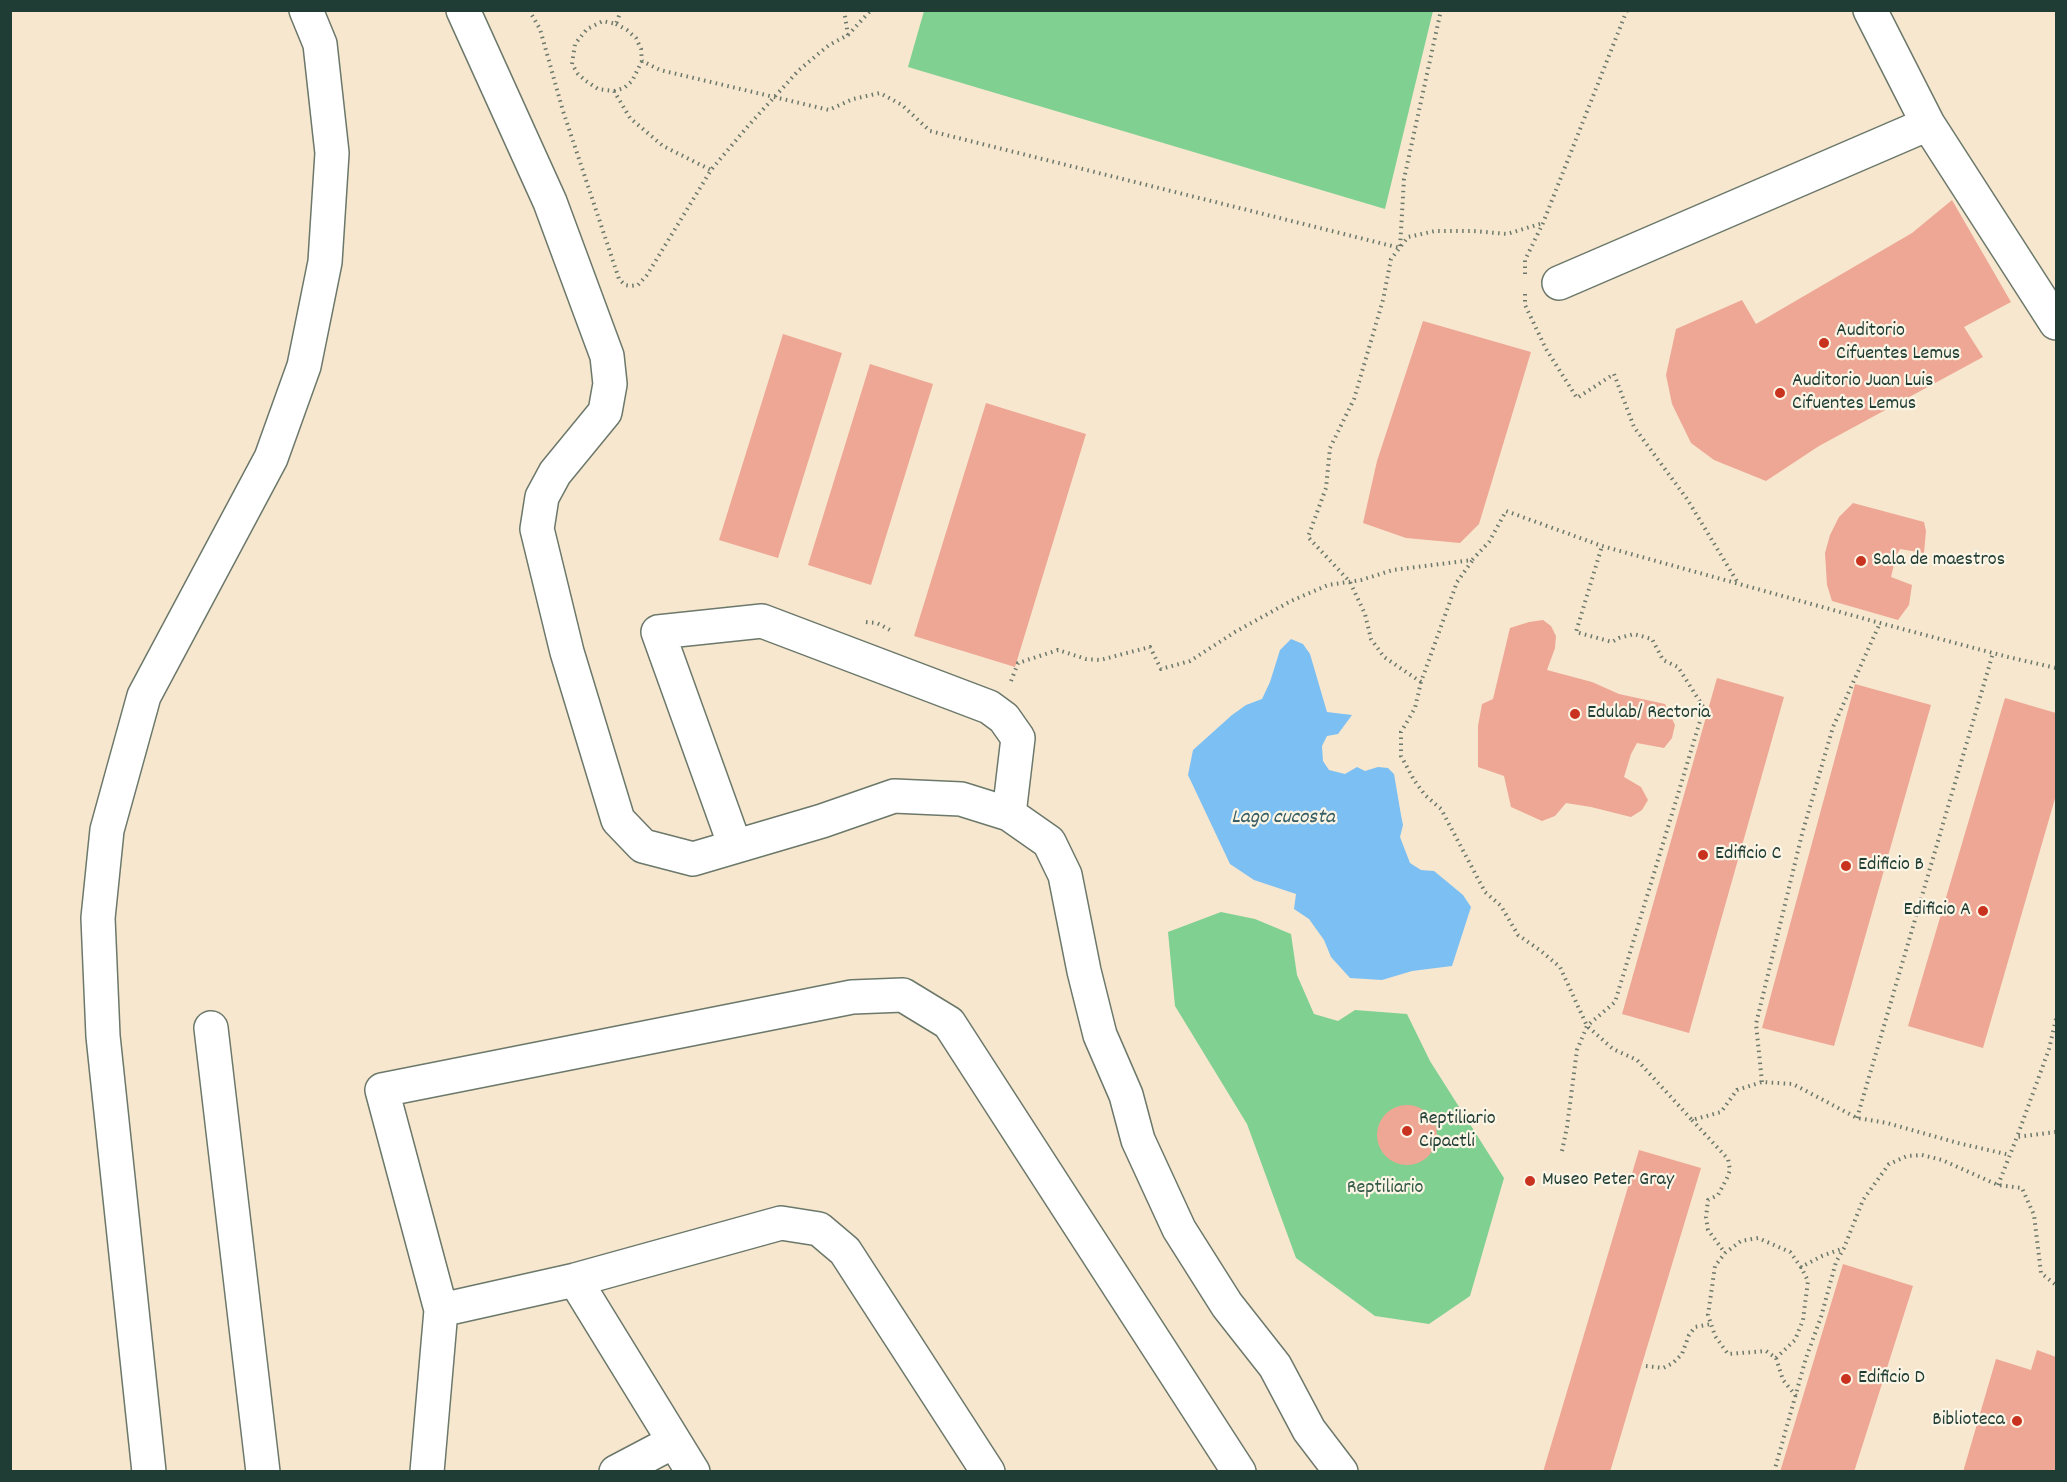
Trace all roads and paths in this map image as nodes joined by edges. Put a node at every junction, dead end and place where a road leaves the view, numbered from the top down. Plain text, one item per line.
1 (306, 10) edge
2 (463, 10) edge
3 (529, 10) edge
4 (621, 10) edge
5 (844, 10) edge
6 (871, 10) edge
7 (1441, 10) edge
8 (1627, 10) edge
9 (1870, 10) edge
10 (616, 24) junction
11 (848, 35) junction
12 (642, 62) junction
13 (614, 91) junction
14 (773, 98) junction
15 (1928, 124) junction
16 (711, 170) junction
17 (1544, 223) junction
18 (1400, 248) junction
19 (1559, 283) dead end
20 (2056, 323) edge
21 (1602, 546) junction
22 (1472, 560) junction
23 (1350, 582) junction
24 (1738, 584) junction
25 (858, 621) dead end
26 (1880, 623) junction
27 (897, 634) dead end
28 (1993, 653) junction
29 (2056, 668) edge
30 (1421, 682) junction
31 (1007, 689) dead end
32 (1009, 814) junction
33 (735, 846) junction
34 (2056, 1019) edge
35 (1587, 1026) junction
36 (212, 1028) dead end
37 (1762, 1082) junction
38 (1857, 1118) junction
39 (1692, 1120) junction
40 (2056, 1132) edge
41 (2018, 1137) junction
42 (1562, 1151) dead end
43 (2010, 1155) junction
44 (1998, 1185) junction
45 (1844, 1248) junction
46 (1725, 1254) junction
47 (1801, 1267) junction
48 (575, 1280) junction
49 (2056, 1285) edge
50 (441, 1310) junction
51 (1711, 1324) junction
52 (1776, 1358) junction
53 (1646, 1366) dead end
54 (1796, 1396) junction
55 (673, 1442) junction
56 (149, 1472) edge
57 (263, 1472) edge
58 (427, 1472) edge
59 (616, 1472) edge
60 (693, 1472) edge
61 (988, 1472) edge
62 (1239, 1472) edge
63 (1341, 1472) edge
64 (1774, 1472) edge

1 - 56 street
2 - 33 street
3 - 16 path
4 - 10 path
5 - 11 path
6 - 11 path
7 - 18 path
8 - 17 path
9 - 15 street
10 - 12 path
10 - 13 path
11 - 14 path
12 - 13 path
12 - 14 path
13 - 16 path
14 - 16 path
14 - 18 path
15 - 19 street
15 - 20 street
17 - 18 path
17 - 24 path
18 - 23 path
21 - 22 path
21 - 24 path
21 - 35 path
22 - 23 path
22 - 30 path
23 - 30 path
23 - 31 path
24 - 26 path
25 - 27 path
26 - 28 path
26 - 37 path
28 - 29 path
28 - 38 path
30 - 35 path
32 - 33 street
32 - 33 street
32 - 63 street
34 - 41 path
35 - 39 path
35 - 42 path
36 - 57 street
37 - 38 path
37 - 39 path
38 - 43 path
39 - 46 path
40 - 41 path
41 - 43 path
43 - 44 path
44 - 45 path
44 - 49 path
45 - 47 path
45 - 54 path
46 - 47 path
46 - 51 path
47 - 52 path
48 - 50 street
48 - 55 street
48 - 61 street
50 - 58 street
50 - 62 street
51 - 52 path
51 - 53 path
52 - 54 path
54 - 64 path
55 - 59 street
55 - 60 street

